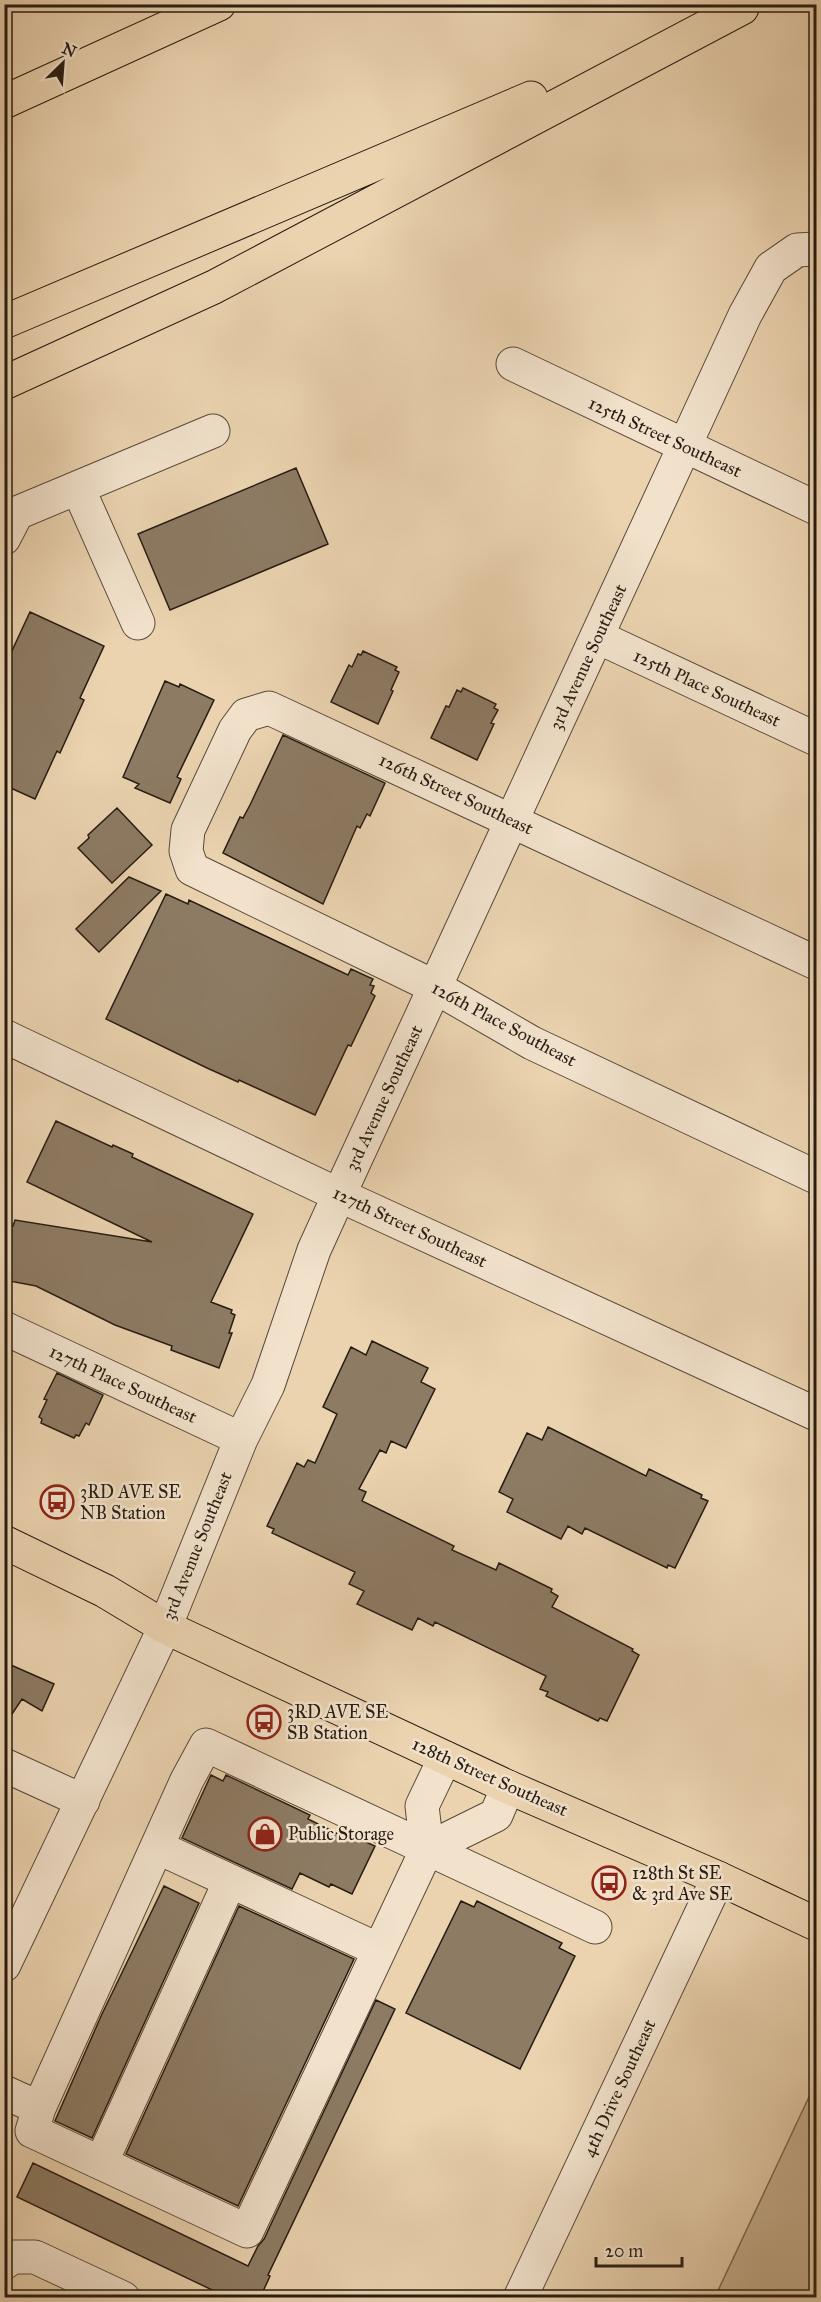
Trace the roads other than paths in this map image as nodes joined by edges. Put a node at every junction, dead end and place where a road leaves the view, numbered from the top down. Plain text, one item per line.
1 (219, 4) edge
2 (746, 7) edge
3 (4, 102) edge
4 (807, 250) edge
5 (4, 322) edge
6 (513, 364) dead end
7 (4, 383) edge
8 (213, 431) dead end
9 (684, 446) junction
10 (78, 488) junction
11 (816, 508) edge
12 (4, 538) edge
13 (138, 623) dead end
14 (598, 637) junction
15 (816, 739) edge
16 (513, 820) junction
17 (192, 869) joint
18 (816, 963) edge
19 (435, 987) junction
20 (4, 1036) edge
21 (816, 1177) edge
22 (339, 1195) junction
23 (4, 1328) edge
24 (816, 1414) edge
25 (241, 1439) junction
26 (4, 1542) edge
27 (4, 1567) edge
28 (165, 1627) junction
29 (446, 1758) junction
30 (4, 1765) edge
31 (508, 1787) junction
32 (82, 1801) junction
33 (157, 1847) junction
34 (427, 1849) junction
35 (718, 1878) junction
36 (230, 1881) junction
37 (816, 1924) edge
38 (595, 1927) dead end
39 (379, 1950) junction
40 (4, 1965) edge
41 (4, 2092) edge
42 (39, 2108) junction
43 (101, 2163) junction
44 (4, 2263) edge
45 (123, 2298) edge
46 (520, 2298) edge

1 - 3 main road
2 - 5 main road
2 - 7 main road
4 - 9 street, 3rd Avenue Southeast
6 - 9 street, 125th Street Southeast
8 - 10 street
9 - 11 street, 125th Street Southeast
9 - 14 street, 3rd Avenue Southeast
10 - 12 street
10 - 13 street
14 - 15 street, 125th Place Southeast
14 - 16 street, 3rd Avenue Southeast
16 - 17 street, 126th Street Southeast
16 - 18 street, 126th Street Southeast
16 - 19 street, 3rd Avenue Southeast
17 - 19 street, 126th Place Southeast
19 - 21 street, 126th Place Southeast
19 - 22 street, 3rd Avenue Southeast
20 - 22 street, 127th Street Southeast
22 - 24 street, 127th Street Southeast
22 - 25 street, 3rd Avenue Southeast
23 - 25 street, 127th Place Southeast
25 - 28 street, 3rd Avenue Southeast
26 - 28 main road, 128th Street Southeast
27 - 28 main road, 128th Street Southeast
28 - 29 main road, 128th Street Southeast
28 - 32 street, 3rd Avenue Southeast
29 - 31 main road, 128th Street Southeast
29 - 34 street
30 - 32 street
31 - 34 street
31 - 35 main road, 128th Street Southeast
32 - 40 street, 3rd Avenue Southeast
33 - 34 street
33 - 36 street
33 - 42 street
34 - 38 street
34 - 39 street
35 - 37 main road, 128th Street Southeast
35 - 46 street, 4th Drive Southeast
36 - 39 street
36 - 43 street
39 - 43 street
41 - 42 street
42 - 43 street
44 - 45 street

